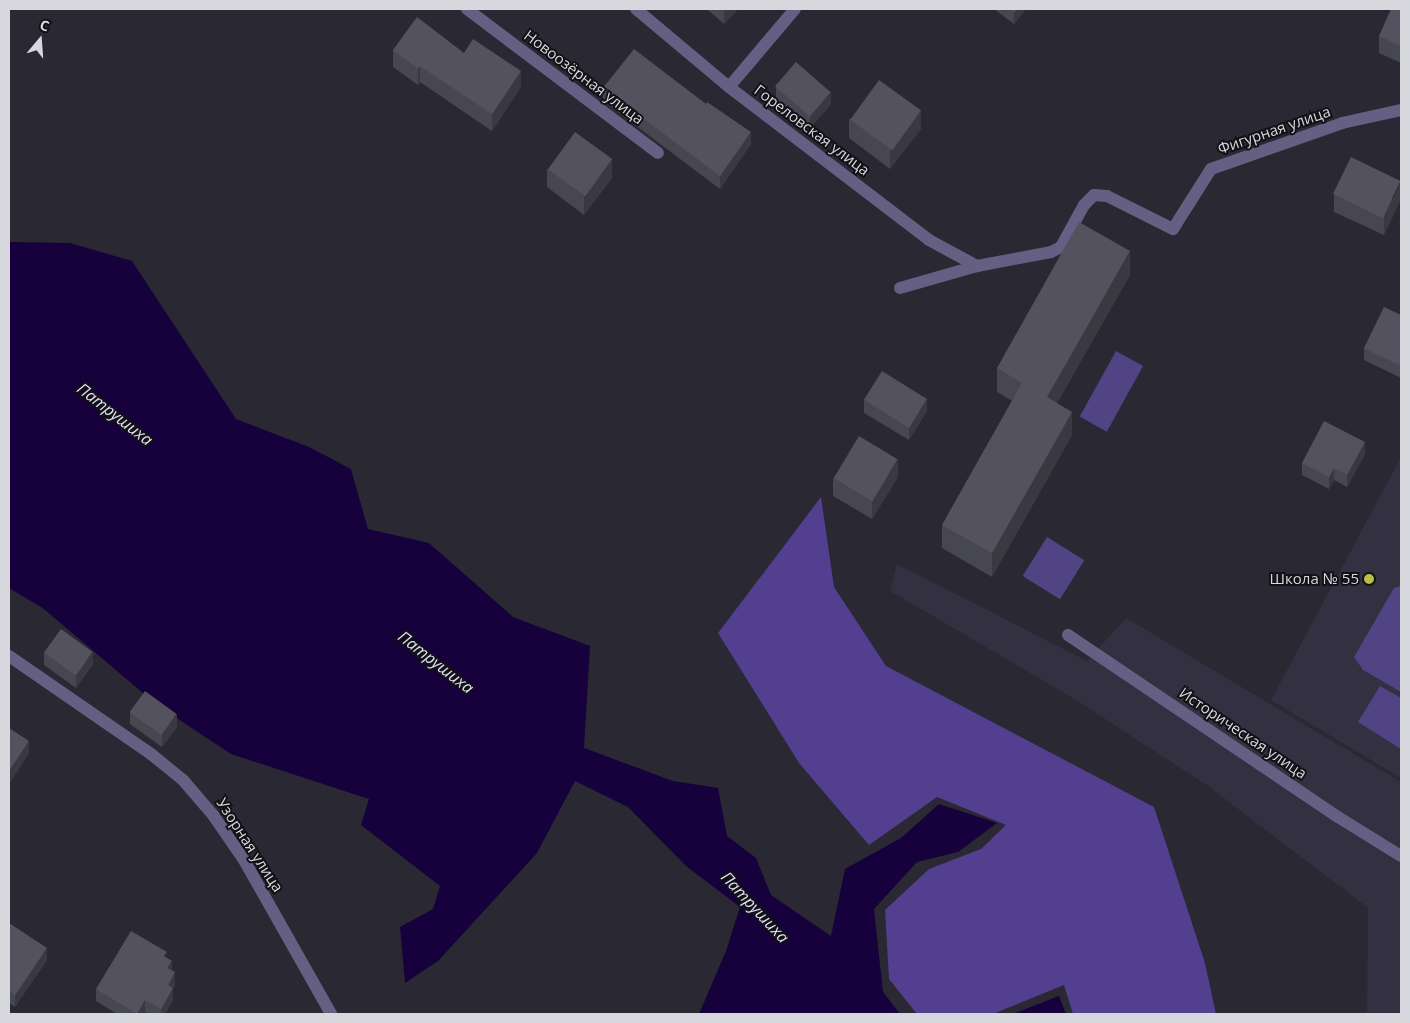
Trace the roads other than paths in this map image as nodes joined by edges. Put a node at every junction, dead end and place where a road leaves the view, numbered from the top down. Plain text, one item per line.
1 (467, 9) edge
2 (636, 9) edge
3 (795, 9) edge
4 (729, 87) junction
5 (1401, 110) edge
6 (658, 153) dead end
7 (977, 266) junction
8 (900, 288) dead end
9 (1068, 635) dead end
10 (9, 656) edge
11 (1401, 856) edge
12 (330, 1014) edge

1 - 6 street, Новоозёрная улица
2 - 4 street, Гореловская улица
3 - 4 street
4 - 7 street, Гореловская улица
5 - 7 street, Фигурная улица
7 - 8 street, Фигурная улица
9 - 11 street, Историческая улица
10 - 12 street, Узорная улица

